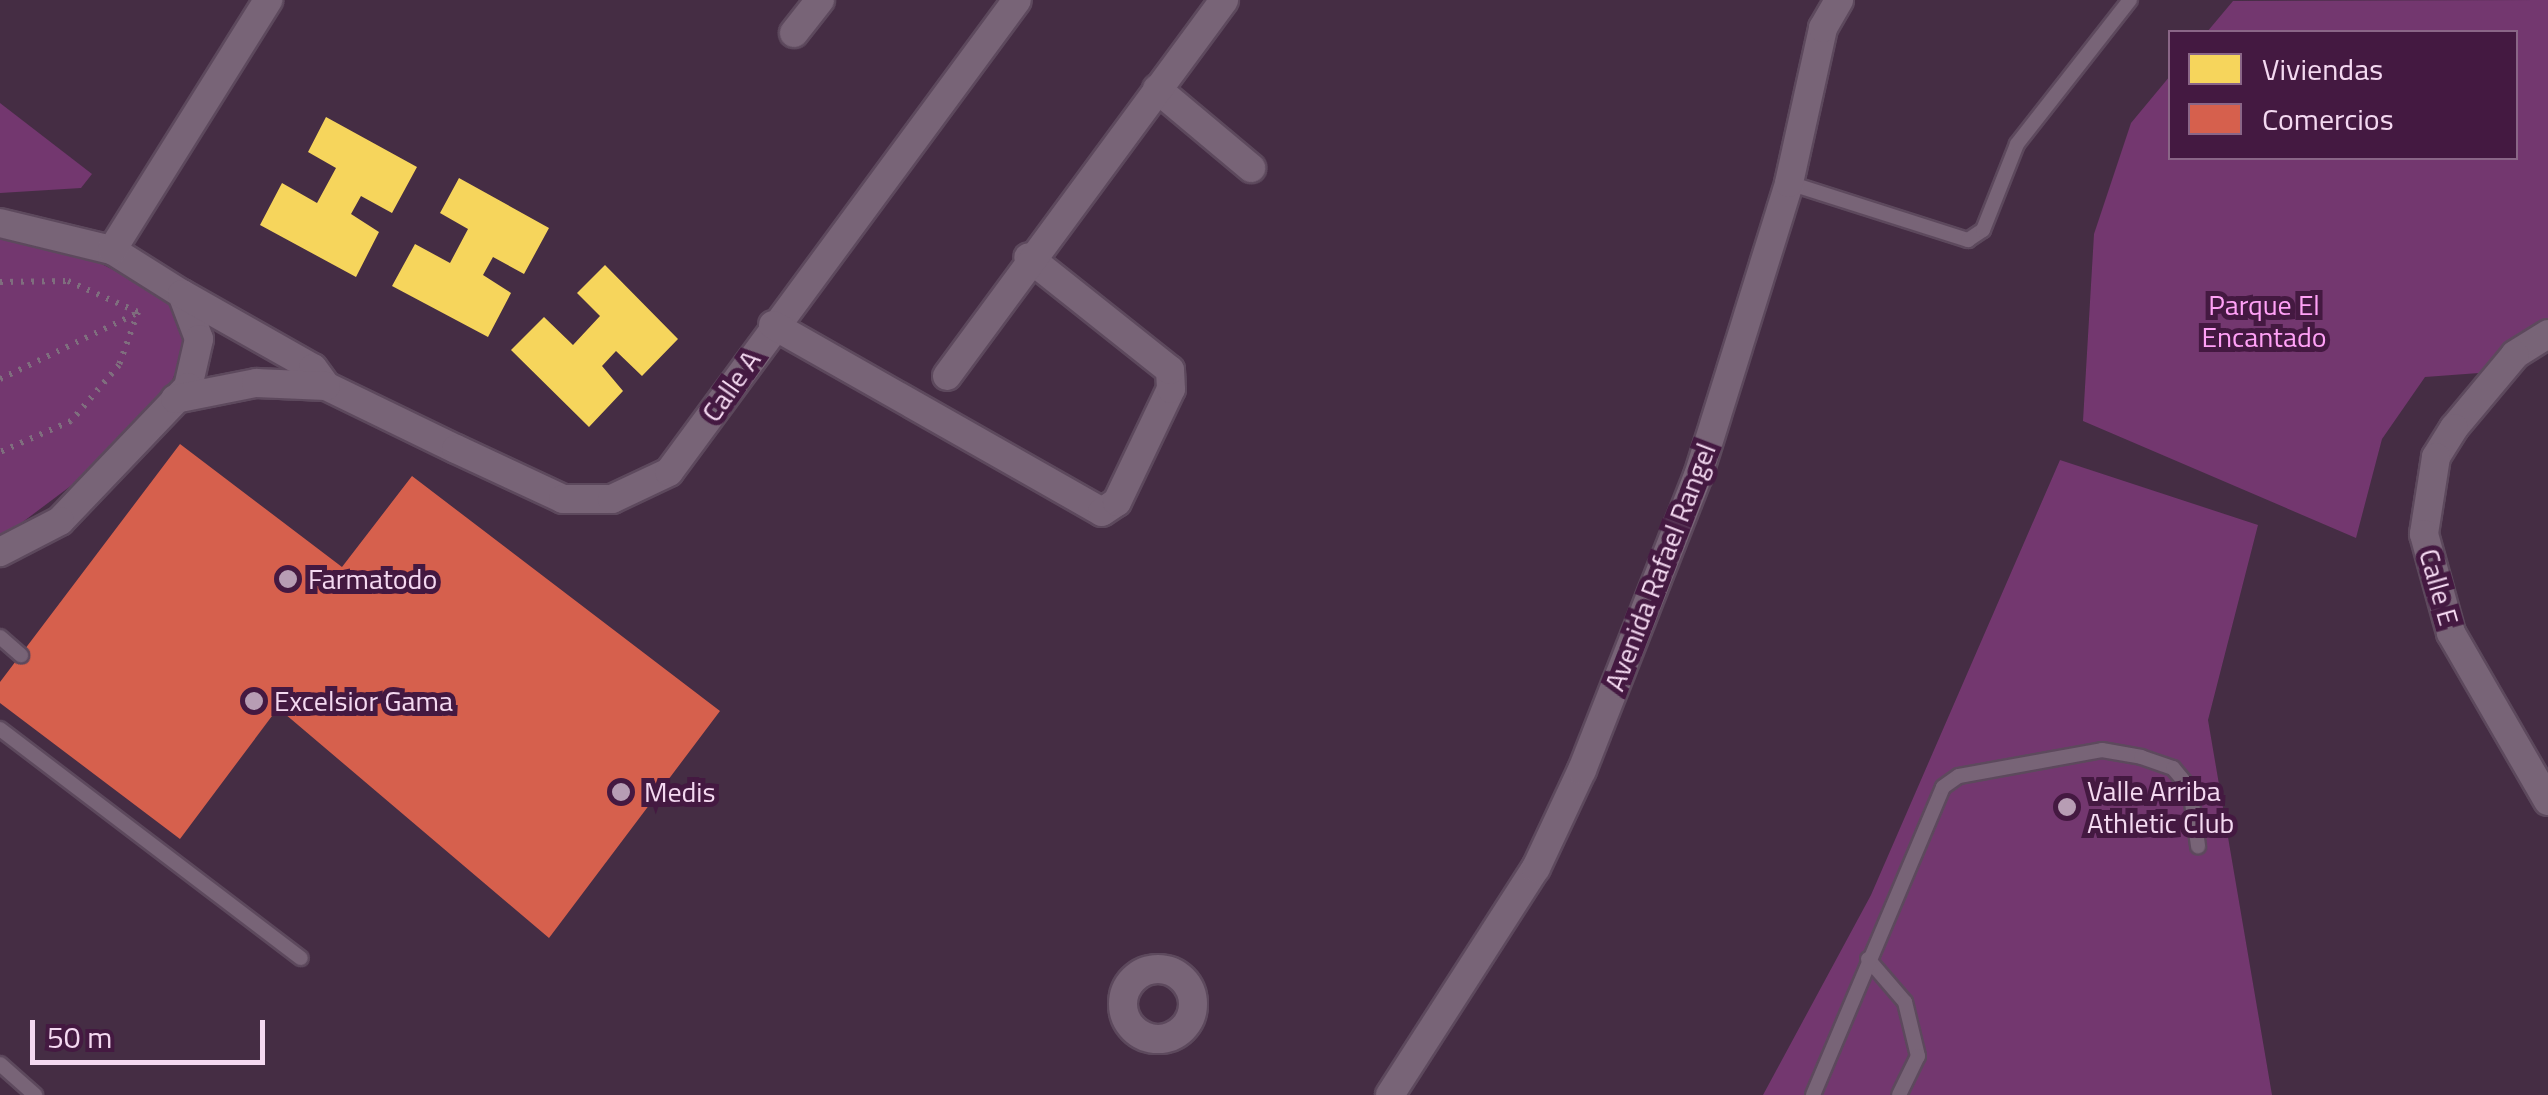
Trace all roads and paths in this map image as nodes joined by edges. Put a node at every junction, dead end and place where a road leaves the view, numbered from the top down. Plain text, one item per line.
1 (268, 0) edge
2 (820, 0) edge
3 (1017, 0) edge
4 (1224, 0) edge
5 (1839, 0) edge
6 (2130, 0) edge
7 (794, 33) dead end
8 (1157, 89) junction
9 (1251, 168) dead end
10 (1789, 183) junction
11 (0, 223) edge
12 (112, 250) junction
13 (1028, 256) junction
14 (0, 282) edge
15 (182, 294) junction
16 (138, 312) junction
17 (773, 326) junction
18 (2548, 334) edge
19 (947, 376) dead end
20 (0, 380) edge
21 (326, 386) junction
22 (175, 399) junction
23 (0, 452) edge
24 (0, 552) edge
25 (0, 637) edge
26 (21, 655) dead end
27 (0, 729) edge
28 (2548, 802) edge
29 (2198, 846) dead end
30 (302, 958) dead end
31 (1868, 959) junction
32 (0, 1064) edge
33 (36, 1095) edge
34 (1390, 1095) edge
35 (1813, 1095) edge
36 (1899, 1095) edge

1 - 12 street
2 - 7 street
3 - 17 street, Calle A
4 - 8 street
5 - 10 street, Avenida Rafael Rangel
6 - 10 lane
8 - 9 street
8 - 13 street
10 - 34 street, Avenida Rafael Rangel
11 - 12 street, Calle A
12 - 15 street, Calle A
13 - 17 street
13 - 19 street
14 - 16 path
15 - 21 street, Calle A
15 - 22 street
16 - 20 path
16 - 23 path
17 - 21 street, Calle A
18 - 28 street, Calle E
21 - 22 street, Calle A
22 - 24 street
25 - 26 lane
27 - 30 lane
29 - 31 lane
31 - 35 lane
31 - 36 lane
32 - 33 lane

